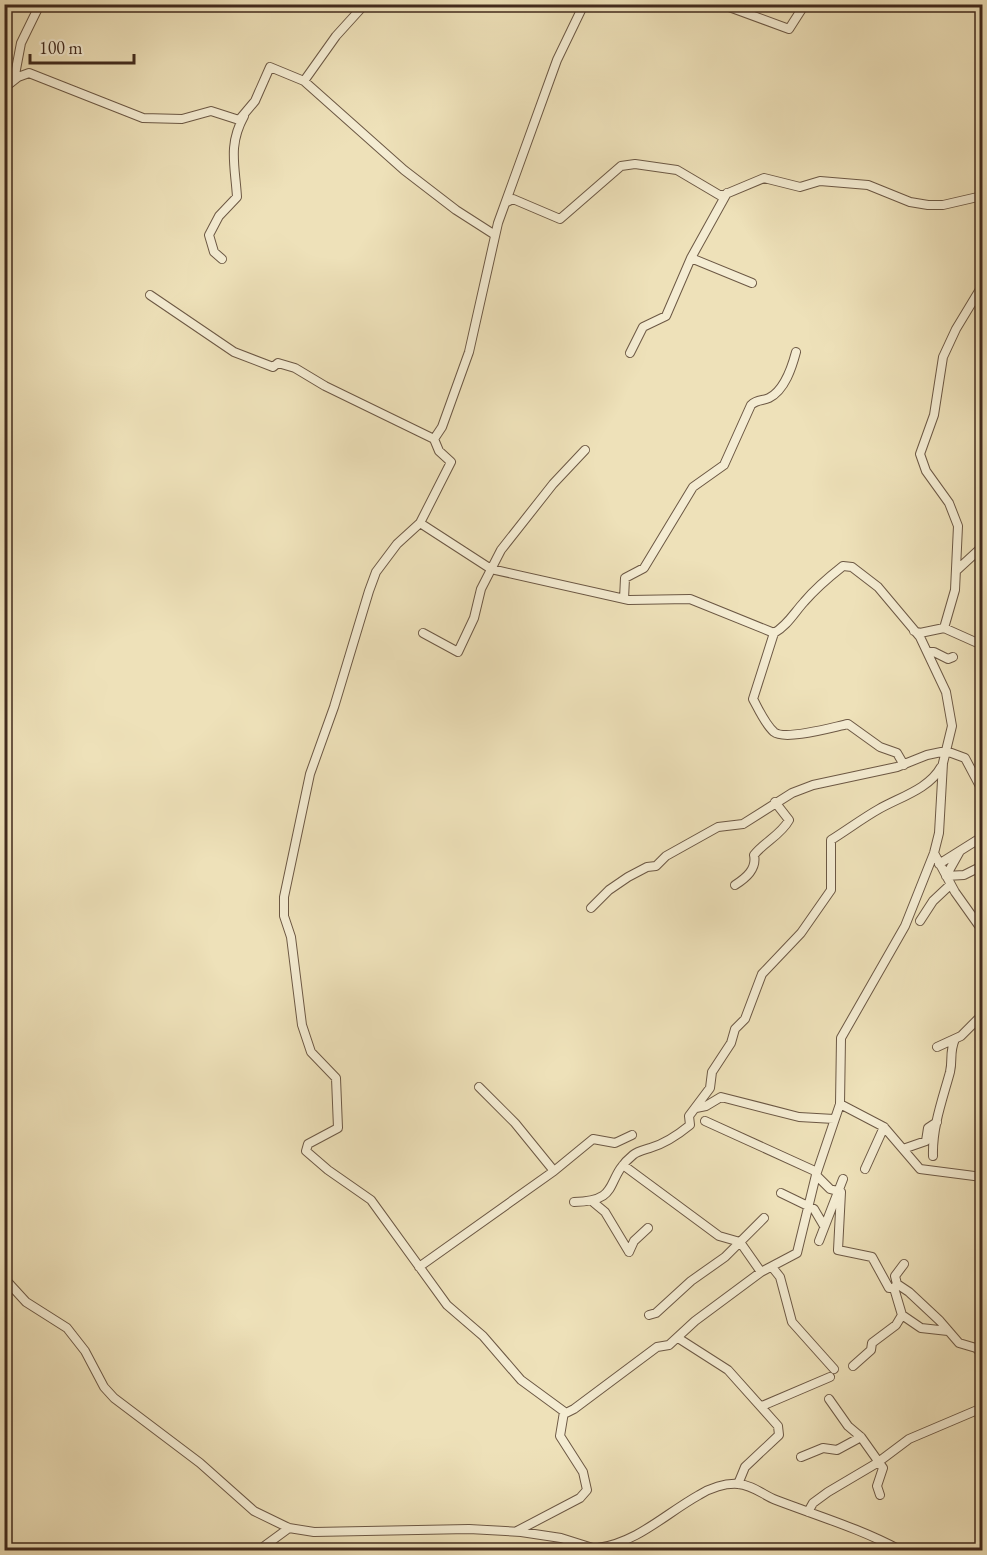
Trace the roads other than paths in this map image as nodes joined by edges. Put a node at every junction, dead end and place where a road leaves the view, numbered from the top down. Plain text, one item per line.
1 (40, 4) edge
2 (365, 4) edge
3 (584, 4) edge
4 (721, 4) edge
5 (805, 4) edge
6 (14, 80) junction
7 (304, 81) junction
8 (4, 88) edge
9 (245, 115) junction
10 (728, 191) junction
11 (982, 196) edge
12 (507, 202) junction
13 (495, 235) junction
14 (691, 258) junction
15 (222, 259) dead end
16 (752, 283) dead end
17 (982, 286) edge
18 (150, 295) dead end
19 (796, 352) dead end
20 (630, 353) dead end
21 (434, 439) junction
22 (585, 450) dead end
23 (420, 524) junction
24 (982, 547) edge
25 (491, 569) junction
26 (957, 570) junction
27 (624, 599) junction
28 (944, 628) junction
29 (914, 632) junction
30 (423, 633) dead end
31 (774, 633) junction
32 (982, 645) edge
33 (928, 652) junction
34 (953, 657) dead end
35 (946, 751) junction
36 (944, 763) junction
37 (904, 765) junction
38 (982, 786) edge
39 (775, 802) junction
40 (982, 837) edge
41 (960, 851) junction
42 (934, 853) junction
43 (939, 864) junction
44 (982, 866) edge
45 (946, 876) junction
46 (735, 885) dead end
47 (950, 885) junction
48 (591, 908) dead end
49 (920, 921) dead end
50 (982, 930) edge
51 (981, 1016) edge
52 (956, 1039) junction
53 (937, 1047) dead end
54 (479, 1087) dead end
55 (840, 1104) junction
56 (696, 1108) junction
57 (834, 1119) junction
58 (705, 1121) dead end
59 (937, 1122) junction
60 (884, 1127) junction
61 (632, 1135) dead end
62 (903, 1149) junction
63 (933, 1156) dead end
64 (623, 1165) junction
65 (864, 1169) dead end
66 (554, 1171) junction
67 (817, 1173) junction
68 (982, 1177) edge
69 (843, 1179) dead end
70 (837, 1191) junction
71 (781, 1193) dead end
72 (574, 1202) dead end
73 (593, 1202) junction
74 (810, 1207) junction
75 (764, 1218) dead end
76 (824, 1226) junction
77 (648, 1228) dead end
78 (819, 1241) dead end
79 (740, 1242) junction
80 (904, 1264) dead end
81 (419, 1267) junction
82 (772, 1267) junction
83 (761, 1272) junction
84 (4, 1278) edge
85 (896, 1286) junction
86 (649, 1315) dead end
87 (902, 1315) junction
88 (948, 1331) junction
89 (678, 1338) junction
90 (982, 1354) edge
91 (853, 1366) dead end
92 (834, 1369) dead end
93 (830, 1377) dead end
94 (829, 1399) dead end
95 (762, 1406) junction
96 (982, 1408) edge
97 (564, 1412) junction
98 (861, 1437) junction
99 (801, 1456) dead end
100 (879, 1461) junction
101 (738, 1484) junction
102 (880, 1495) dead end
103 (808, 1512) junction
104 (288, 1528) junction
105 (517, 1531) junction
106 (614, 1547) edge
107 (598, 1549) edge
108 (259, 1551) edge
109 (900, 1551) edge

1 - 6 street
2 - 7 street
3 - 12 street
4 - 5 street
6 - 8 street
6 - 9 street
7 - 9 street
7 - 13 street
9 - 15 street
10 - 11 street
10 - 12 street
10 - 14 street
12 - 13 street
13 - 21 street
14 - 16 street
14 - 20 street
17 - 26 street
18 - 21 street
19 - 27 street
21 - 23 street
22 - 25 street
23 - 25 street
23 - 81 street
24 - 26 street
25 - 27 street
25 - 30 street
26 - 28 street
27 - 31 street
28 - 29 street
28 - 32 street
29 - 31 street
29 - 33 street
31 - 37 street
33 - 34 street
33 - 35 street
35 - 36 street
35 - 37 street
35 - 38 street
36 - 42 street
36 - 56 street
37 - 39 street
39 - 46 street
39 - 48 street
40 - 41 street
41 - 43 street
41 - 45 street
42 - 43 street
42 - 55 street
43 - 45 street
44 - 45 street
45 - 47 street
47 - 49 street
47 - 50 street
51 - 52 street
52 - 53 street
52 - 59 street
54 - 66 street
55 - 57 street
55 - 60 street
56 - 57 street
56 - 64 street
57 - 67 street
58 - 67 street
59 - 62 street
59 - 63 street
60 - 62 street
60 - 65 street
61 - 66 street
62 - 68 street
64 - 73 street
64 - 79 street
66 - 81 street
67 - 70 street
67 - 74 street
69 - 70 street
70 - 76 street
70 - 85 street
71 - 74 street
72 - 73 street
73 - 77 street
74 - 76 street
74 - 82 street
75 - 79 street
76 - 78 street
79 - 83 street
79 - 86 street
80 - 85 street
81 - 97 street
82 - 83 street
82 - 92 street
83 - 89 street
84 - 104 street
85 - 87 street
85 - 88 street
87 - 88 street
87 - 91 street
88 - 90 street
89 - 95 street
89 - 97 street
93 - 95 street
94 - 98 street
95 - 101 street
96 - 100 street
97 - 105 street
98 - 99 street
98 - 100 street
100 - 102 street
100 - 103 street
101 - 103 street
101 - 106 street
103 - 109 street
104 - 105 street
104 - 108 street
105 - 107 street
106 - 107 street

